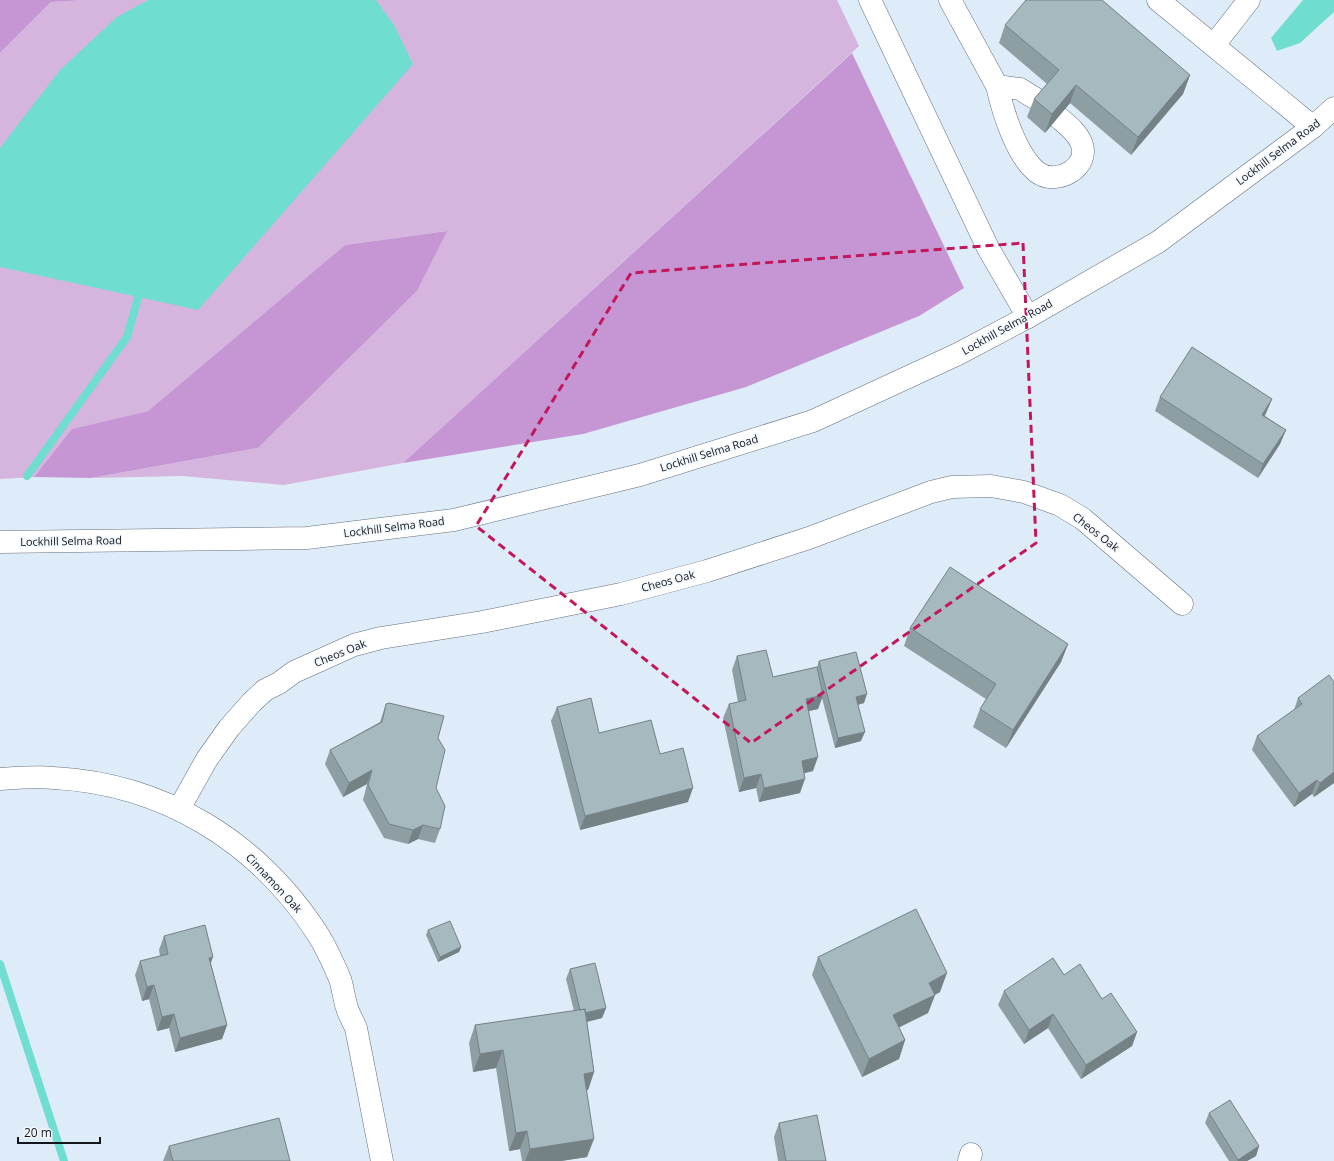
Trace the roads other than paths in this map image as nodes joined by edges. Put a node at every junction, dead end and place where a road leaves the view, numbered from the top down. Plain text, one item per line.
1 (870, 0) edge
2 (950, 0) edge
3 (1158, 0) edge
4 (1249, 0) edge
5 (1214, 45) junction
6 (997, 86) junction
7 (1040, 102) edge
8 (1334, 108) edge
9 (1058, 117) edge
10 (1314, 127) junction
11 (1028, 317) junction
12 (0, 542) edge
13 (1182, 604) dead end
14 (0, 779) edge
15 (179, 809) junction
16 (382, 1161) edge

1 - 11 street
2 - 6 street
3 - 5 street
4 - 5 street
5 - 10 street
6 - 7 street
6 - 9 street
8 - 10 street, Lockhill Selma Road
10 - 11 street, Lockhill Selma Road
11 - 12 street, Lockhill Selma Road
13 - 15 street, Cheos Oak
14 - 15 street, Cinnamon Oak
15 - 16 street, Cinnamon Oak

